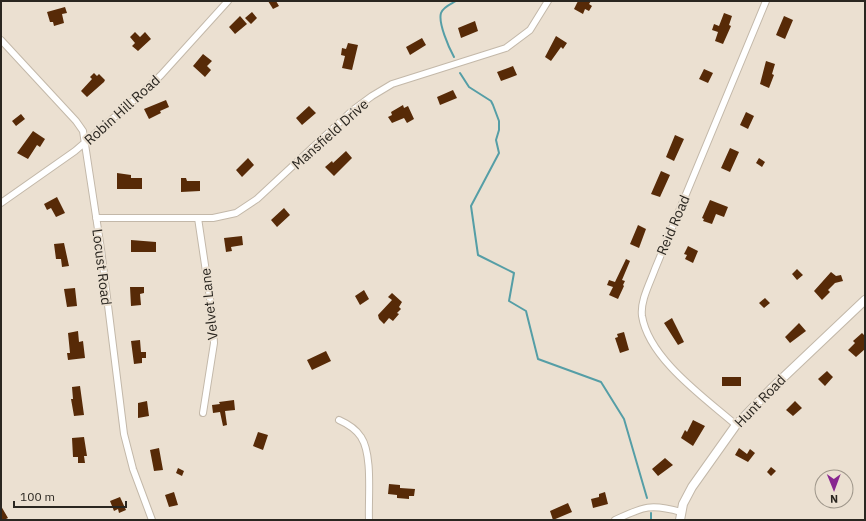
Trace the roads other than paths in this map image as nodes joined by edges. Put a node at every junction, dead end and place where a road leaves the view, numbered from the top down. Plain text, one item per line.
1 (228, 1) edge
2 (548, 1) edge
3 (766, 1) edge
4 (1, 40) edge
5 (85, 143) junction
6 (1, 203) edge
7 (96, 218) junction
8 (198, 218) junction
9 (865, 300) edge
10 (203, 413) dead end
11 (340, 420) dead end
12 (736, 426) junction
13 (680, 516) edge
14 (152, 520) edge
15 (369, 520) edge
16 (615, 520) edge

1 - 5 street, Robin Hill Road
2 - 8 street, Mansfield Drive
3 - 12 street, Reid Road
4 - 5 street, Locust Road
5 - 6 street, Robin Hill Road
5 - 7 street, Locust Road
7 - 8 street, Mansfield Drive
7 - 14 street, Locust Road
8 - 10 street, Velvet Lane
9 - 12 street, Hunt Road
11 - 15 street
12 - 13 street, Hunt Road
13 - 16 street

